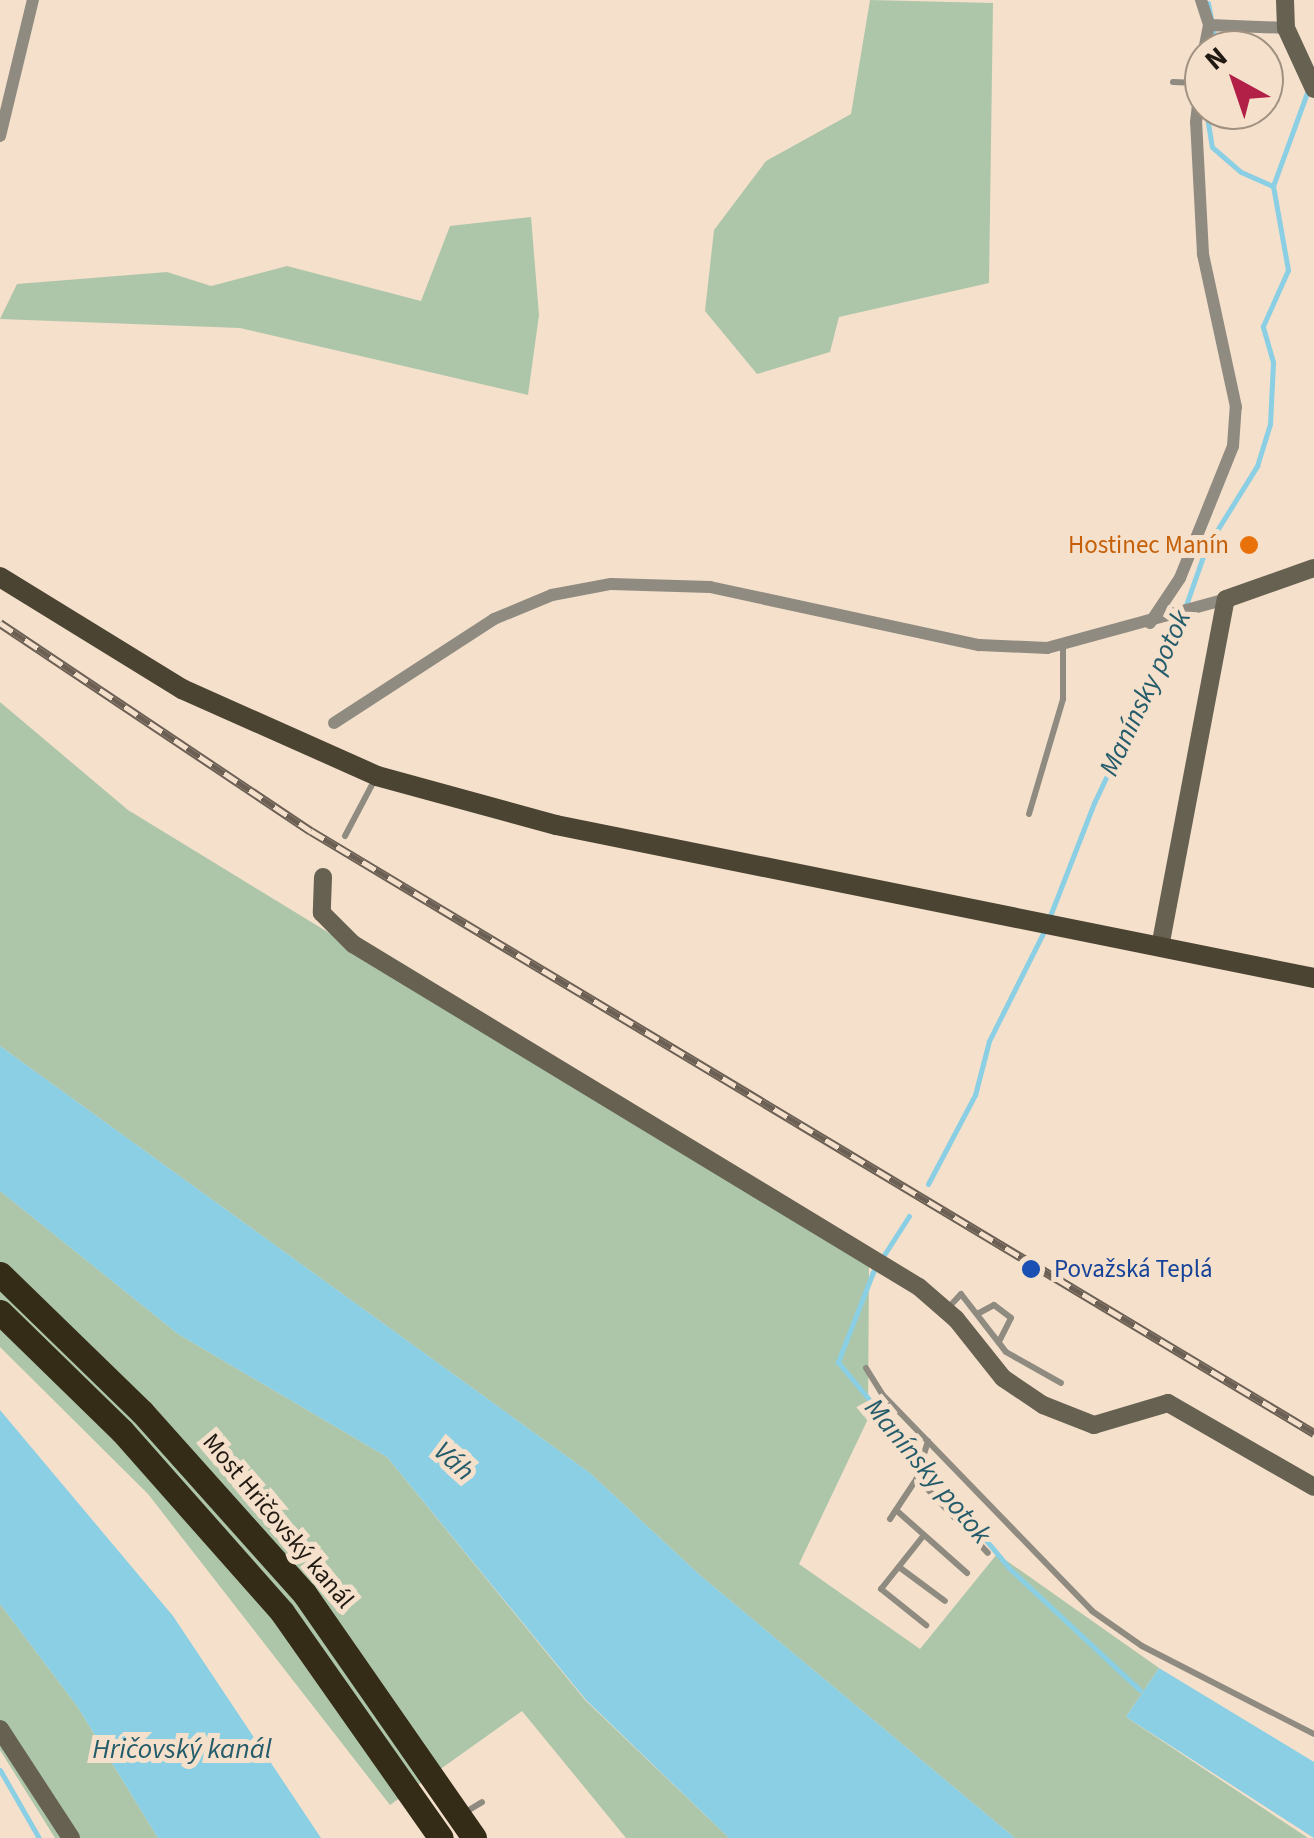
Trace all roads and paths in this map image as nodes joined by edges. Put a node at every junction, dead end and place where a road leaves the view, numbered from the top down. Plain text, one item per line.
1 (33, 0) edge
2 (1200, 0) edge
3 (1285, 0) edge
4 (1214, 26) junction
5 (1286, 28) junction
6 (1212, 30) edge
7 (1172, 82) dead end
8 (1184, 82) edge
9 (1310, 82) edge
10 (1200, 130) edge
11 (0, 136) edge
12 (1314, 568) edge
13 (0, 577) edge
14 (1226, 599) junction
15 (1150, 622) junction
16 (1063, 644) junction
17 (334, 723) dead end
18 (377, 776) junction
19 (1029, 814) dead end
20 (345, 836) dead end
21 (323, 877) dead end
22 (1160, 947) junction
23 (1314, 978) edge
24 (0, 1274) edge
25 (947, 1309) junction
26 (0, 1312) edge
27 (978, 1313) junction
28 (999, 1342) junction
29 (866, 1368) dead end
30 (1061, 1383) dead end
31 (928, 1442) junction
32 (916, 1478) junction
33 (1314, 1487) edge
34 (896, 1510) junction
35 (890, 1520) dead end
36 (924, 1535) junction
37 (988, 1554) dead end
38 (899, 1567) junction
39 (967, 1573) dead end
40 (945, 1601) dead end
41 (926, 1625) dead end
42 (0, 1730) edge
43 (1314, 1734) edge
44 (482, 1802) dead end
45 (70, 1838) edge
46 (433, 1838) edge
47 (441, 1838) edge
48 (474, 1838) edge

1 - 11 street
2 - 4 street
3 - 5 street
4 - 5 street
4 - 6 street
5 - 9 street
7 - 8 lane
10 - 15 street
12 - 14 street
13 - 18 main road
14 - 15 street
14 - 22 street
15 - 16 street
16 - 17 street
16 - 19 lane
18 - 20 lane
18 - 22 main road
21 - 25 street
22 - 23 main road
24 - 48 highway, Most Hričovský kanál, bridge
25 - 27 lane
25 - 33 street
26 - 47 highway, bridge
27 - 28 lane
27 - 28 lane
28 - 30 lane
29 - 31 lane
31 - 32 lane
31 - 43 lane
32 - 34 lane
32 - 37 lane
34 - 35 lane
34 - 36 lane
36 - 38 lane
36 - 39 lane
38 - 40 lane
38 - 41 lane
42 - 45 street
44 - 46 lane

